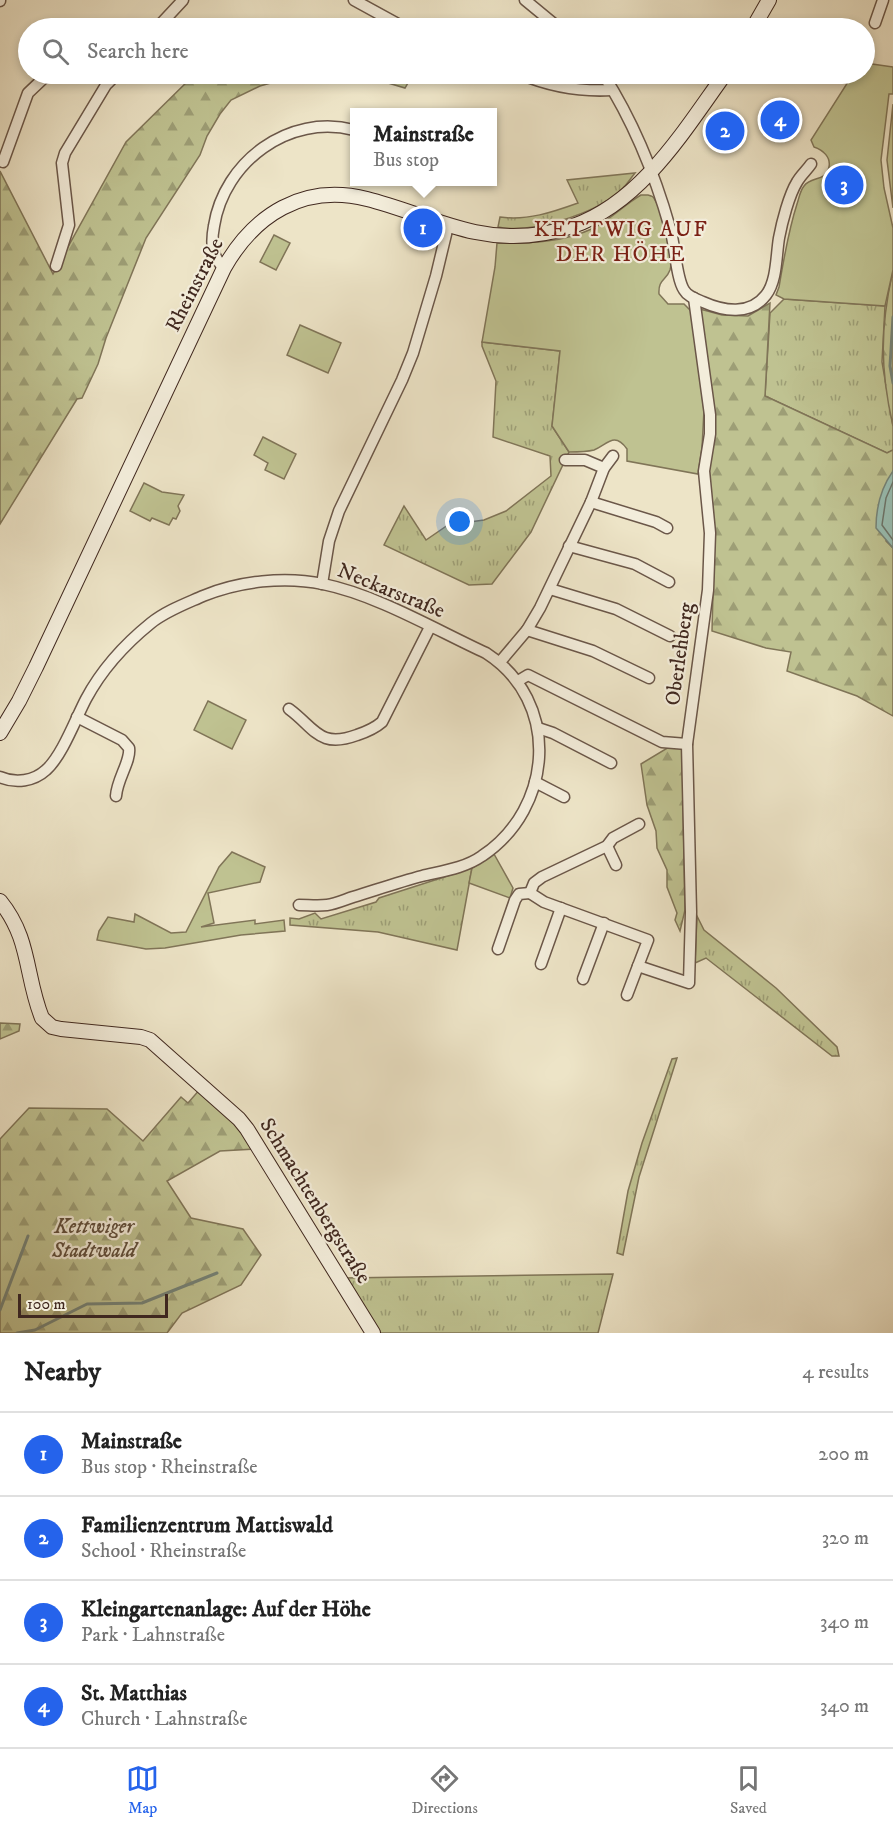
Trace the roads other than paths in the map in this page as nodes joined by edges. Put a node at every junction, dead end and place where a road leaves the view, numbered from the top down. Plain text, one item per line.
1 (183, 0) edge
2 (354, 0) edge
3 (525, 0) edge
4 (770, 0) edge
5 (883, 0) edge
6 (166, 18) edge
7 (387, 18) edge
8 (547, 18) edge
9 (759, 18) edge
10 (875, 22) dead end
11 (37, 84) edge
12 (107, 84) edge
13 (548, 84) edge
14 (609, 84) edge
15 (717, 84) edge
16 (612, 90) junction
17 (350, 129) edge
18 (3, 162) dead end
19 (811, 164) dead end
20 (651, 171) junction
21 (448, 226) junction
22 (56, 266) dead end
23 (224, 268) junction
24 (694, 298) junction
25 (613, 456) dead end
26 (565, 460) dead end
27 (604, 468) junction
28 (591, 502) junction
29 (667, 528) dead end
30 (569, 546) junction
31 (669, 582) dead end
32 (322, 584) junction
33 (550, 589) junction
34 (430, 627) junction
35 (528, 630) junction
36 (670, 636) dead end
37 (500, 662) junction
38 (649, 678) dead end
39 (518, 681) junction
40 (289, 709) dead end
41 (77, 717) junction
42 (538, 728) junction
43 (0, 733) edge
44 (687, 744) junction
45 (611, 763) dead end
46 (0, 777) edge
47 (535, 782) junction
48 (116, 796) dead end
49 (564, 797) dead end
50 (639, 824) dead end
51 (607, 846) junction
52 (616, 865) dead end
53 (530, 893) junction
54 (0, 901) edge
55 (299, 905) dead end
56 (561, 908) junction
57 (604, 923) junction
58 (498, 949) dead end
59 (541, 964) dead end
60 (638, 966) junction
61 (583, 979) dead end
62 (627, 995) dead end
63 (373, 1333) edge

1 - 6 street
2 - 7 street
3 - 8 street
4 - 9 street
5 - 10 street
11 - 18 street
12 - 22 street
13 - 16 street
14 - 16 street
15 - 20 street, Rheinstraße
16 - 20 street
17 - 23 street
19 - 24 street
20 - 21 street, Rheinstraße
20 - 24 street
21 - 23 street, Rheinstraße
21 - 32 street
23 - 43 street, Rheinstraße
24 - 44 street, Oberlehberg
25 - 27 street
26 - 27 street
27 - 28 street
28 - 29 street
28 - 30 street
30 - 31 street
30 - 33 street
32 - 34 street, Neckarstraße
32 - 41 street, Neckarstraße
33 - 35 street
33 - 36 street
34 - 37 street, Neckarstraße
34 - 40 street
35 - 37 street
35 - 38 street
37 - 39 street, Neckarstraße
39 - 42 street, Neckarstraße
39 - 44 street
41 - 46 street, Neckarstraße
41 - 48 street
42 - 45 street
42 - 47 street, Neckarstraße
44 - 60 street, Oberlehberg
47 - 49 street
47 - 55 street, Neckarstraße
50 - 51 street
51 - 52 street
51 - 53 street
53 - 56 street
53 - 58 street
54 - 63 street, Schmachtenbergstraße
56 - 57 street
56 - 59 street
57 - 60 street
57 - 61 street
60 - 62 street

